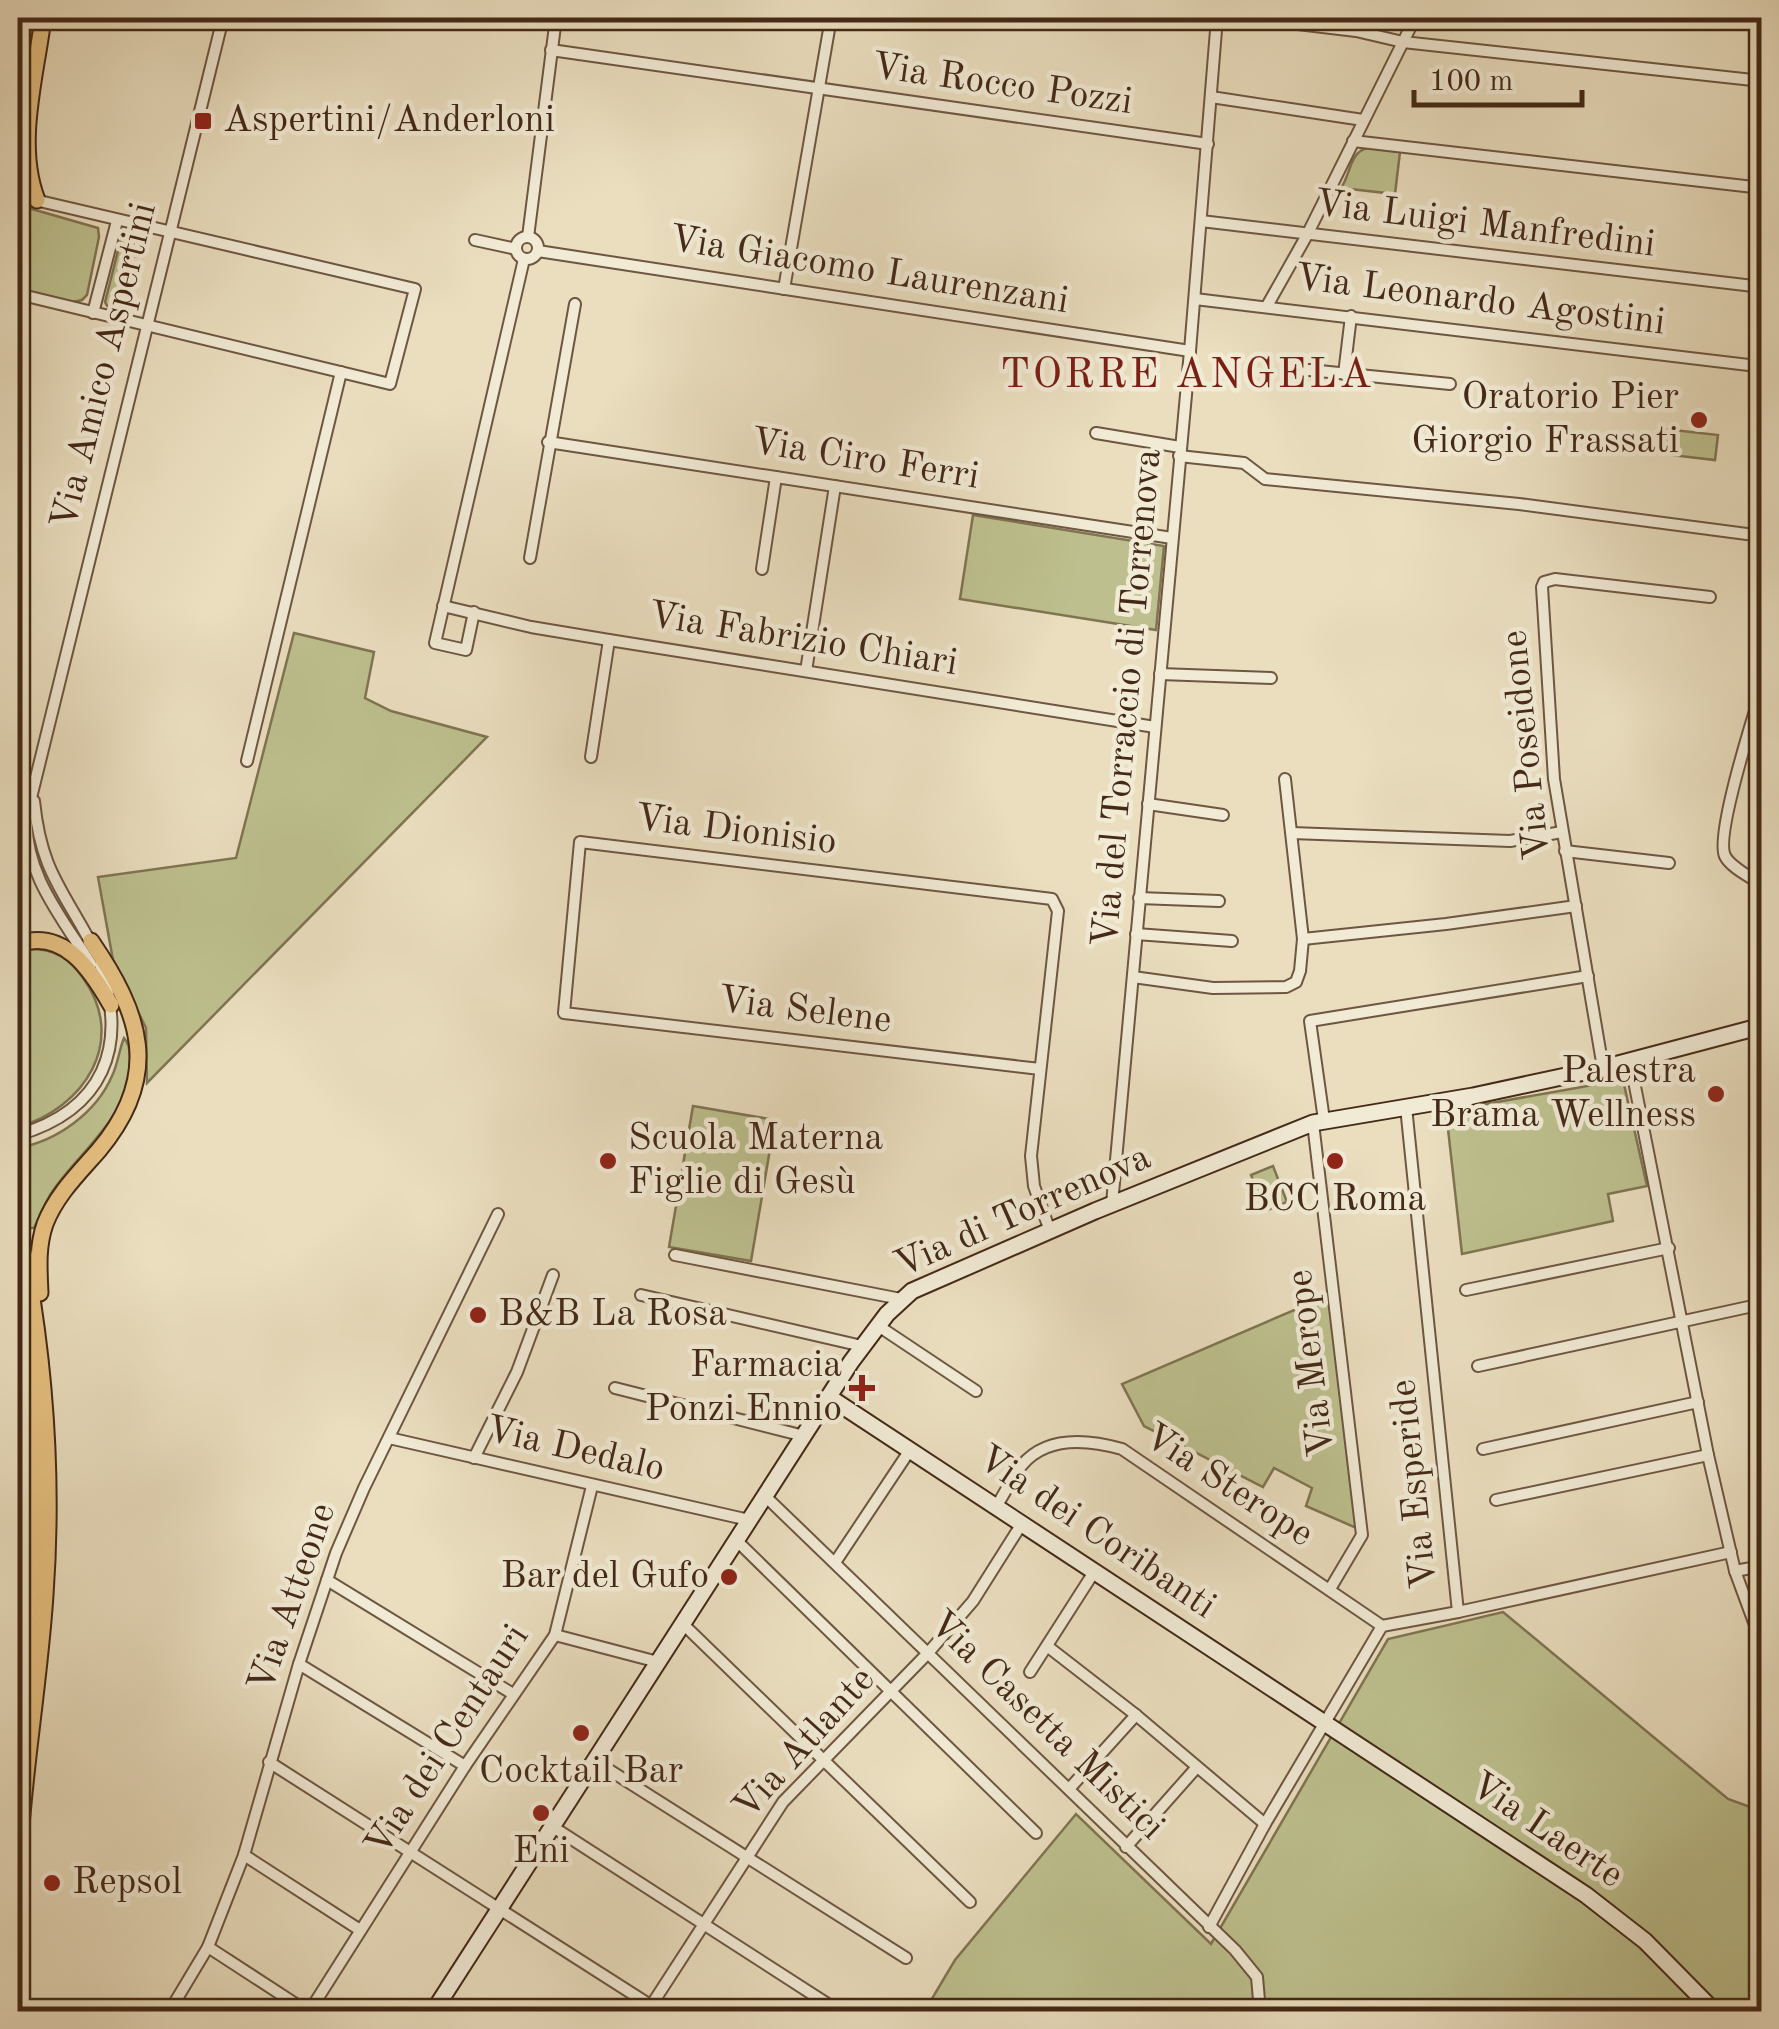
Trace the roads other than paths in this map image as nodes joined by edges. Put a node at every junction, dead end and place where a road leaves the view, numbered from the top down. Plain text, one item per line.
1 (22, 18) edge
2 (43, 18) edge
3 (222, 18) edge
4 (556, 18) edge
5 (831, 18) edge
6 (1217, 18) edge
7 (1247, 18) edge
8 (1415, 18) edge
9 (18, 35) edge
10 (1402, 42) junction
11 (551, 50) junction
12 (1762, 81) edge
13 (819, 89) junction
14 (1212, 97) junction
15 (1363, 120) junction
16 (1354, 141) junction
17 (1208, 144) junction
18 (1762, 188) edge
19 (18, 196) edge
20 (37, 200) junction
21 (117, 221) junction
22 (1201, 221) junction
23 (168, 233) junction
24 (1306, 235) junction
25 (528, 237) junction
26 (475, 240) dead end
27 (516, 248) junction
28 (538, 251) junction
29 (524, 259) junction
30 (1761, 286) edge
31 (784, 289) junction
32 (18, 294) edge
33 (1195, 299) junction
34 (575, 304) dead end
35 (1267, 306) junction
36 (93, 313) junction
37 (1352, 316) junction
38 (146, 326) junction
39 (1762, 333) edge
40 (1190, 351) junction
41 (1757, 366) junction
42 (1309, 370) dead end
43 (340, 372) junction
44 (1344, 374) junction
45 (1450, 384) dead end
46 (1762, 389) edge
47 (1096, 433) dead end
48 (548, 442) junction
49 (1180, 452) junction
50 (776, 477) junction
51 (835, 486) junction
52 (1762, 536) edge
53 (1172, 538) junction
54 (530, 558) dead end
55 (762, 569) dead end
56 (1710, 597) dead end
57 (443, 606) junction
58 (474, 612) junction
59 (609, 640) junction
60 (806, 671) junction
61 (1160, 674) junction
62 (1271, 678) dead end
63 (1762, 688) edge
64 (1155, 727) junction
65 (591, 757) dead end
66 (246, 761) dead end
67 (1285, 780) dead end
68 (32, 787) junction
69 (1148, 804) junction
70 (1223, 815) dead end
71 (1292, 832) junction
72 (1562, 832) junction
73 (1565, 850) junction
74 (1669, 864) dead end
75 (1762, 885) edge
76 (1139, 898) junction
77 (1219, 902) dead end
78 (1576, 906) junction
79 (1136, 934) junction
80 (1303, 940) junction
81 (90, 941) junction
82 (1232, 941) dead end
83 (18, 944) edge
84 (1588, 976) junction
85 (1133, 977) junction
86 (112, 1005) junction
87 (564, 1013) joint
88 (1762, 1026) edge
89 (1630, 1061) junction
90 (1603, 1068) junction
91 (1040, 1069) junction
92 (1406, 1107) junction
93 (1319, 1121) junction
94 (18, 1135) edge
95 (1112, 1204) junction
96 (498, 1214) dead end
97 (18, 1222) edge
98 (1050, 1231) junction
99 (1669, 1248) junction
100 (675, 1254) dead end
101 (553, 1274) dead end
102 (18, 1288) edge
103 (1466, 1290) dead end
104 (641, 1295) dead end
105 (900, 1299) junction
106 (1762, 1304) edge
107 (1682, 1321) junction
108 (36, 1322) junction
109 (878, 1325) junction
110 (862, 1346) junction
111 (18, 1355) edge
112 (1478, 1366) dead end
113 (614, 1388) dead end
114 (976, 1392) dead end
115 (829, 1397) junction
116 (1698, 1402) junction
117 (34, 1415) junction
118 (804, 1436) junction
119 (389, 1438) junction
120 (1484, 1449) dead end
121 (910, 1450) junction
122 (1708, 1455) junction
123 (474, 1458) junction
124 (592, 1486) junction
125 (764, 1495) junction
126 (1496, 1500) dead end
127 (996, 1507) junction
128 (749, 1520) junction
129 (1020, 1525) junction
130 (736, 1540) junction
131 (1731, 1552) junction
132 (836, 1561) junction
133 (1762, 1566) edge
134 (1735, 1571) junction
135 (1094, 1572) junction
136 (326, 1580) junction
137 (1330, 1588) junction
138 (1458, 1612) junction
139 (683, 1624) junction
140 (1382, 1626) junction
141 (555, 1635) junction
142 (1762, 1644) edge
143 (1047, 1646) junction
144 (928, 1653) junction
145 (658, 1662) junction
146 (299, 1664) junction
147 (1030, 1672) dead end
148 (514, 1694) junction
149 (891, 1694) junction
150 (1136, 1715) junction
151 (18, 1724) edge
152 (1326, 1725) junction
153 (824, 1760) junction
154 (595, 1761) junction
155 (270, 1762) junction
156 (466, 1766) junction
157 (1197, 1767) junction
158 (1069, 1789) junction
159 (1265, 1824) junction
160 (553, 1827) junction
161 (1036, 1833) dead end
162 (1126, 1847) junction
163 (410, 1853) junction
164 (244, 1855) junction
165 (744, 1858) junction
166 (18, 1870) edge
167 (970, 1902) dead end
168 (499, 1908) junction
169 (703, 1925) junction
170 (1210, 1927) junction
171 (360, 1930) junction
172 (208, 1947) junction
173 (906, 1958) dead end
174 (18, 1982) edge
175 (653, 2009) edge
176 (20, 2012) edge
177 (169, 2012) edge
178 (309, 2012) edge
179 (433, 2012) edge
180 (840, 2012) edge
181 (1260, 2012) edge
182 (1714, 2012) edge

1 - 9 main road
2 - 20 main road
3 - 23 street, Via Amico Aspertini
4 - 11 street
5 - 13 street
6 - 14 street, Via del Torraccio di Torrenova
7 - 10 street
8 - 10 street
10 - 12 street
10 - 15 street
11 - 13 street, Via Rocco Pozzi
11 - 25 street
13 - 17 street, Via Rocco Pozzi
13 - 31 street
14 - 15 street
14 - 17 street, Via del Torraccio di Torrenova
15 - 16 street
16 - 18 street
16 - 24 street
17 - 22 street, Via del Torraccio di Torrenova
19 - 20 street
20 - 21 street
21 - 23 street
21 - 36 street
22 - 24 street, Via Luigi Manfredini
22 - 33 street, Via del Torraccio di Torrenova
23 - 38 street, Via Amico Aspertini
23 - 43 street
24 - 30 street, Via Luigi Manfredini
24 - 35 street
25 - 27 street
25 - 28 street
26 - 27 street
27 - 29 street
28 - 29 street
28 - 31 street, Via Giacomo Laurenzani
29 - 57 street
31 - 40 street, Via Giacomo Laurenzani
32 - 36 street
33 - 35 street, Via Leonardo Agostini
33 - 40 street, Via del Torraccio di Torrenova
34 - 48 street
35 - 37 street, Via Leonardo Agostini
36 - 38 street
37 - 41 street, Via Leonardo Agostini
37 - 44 street
38 - 43 street
38 - 68 street, Via Amico Aspertini
39 - 41 street
40 - 49 street, Via del Torraccio di Torrenova
41 - 46 street
42 - 44 street
43 - 66 street
44 - 45 street
47 - 49 street
48 - 50 street, Via Ciro Ferri
48 - 54 street
49 - 52 street
49 - 53 street, Via del Torraccio di Torrenova
50 - 51 street, Via Ciro Ferri
50 - 55 street
51 - 53 street, Via Ciro Ferri
51 - 60 street
53 - 61 street, Via del Torraccio di Torrenova
56 - 72 street, Via Poseidone
57 - 58 street, Via Fabrizio Chiari
57 - 58 street
58 - 59 street, Via Fabrizio Chiari
59 - 60 street, Via Fabrizio Chiari
59 - 65 street
60 - 64 street, Via Fabrizio Chiari
61 - 62 street
61 - 64 street, Via del Torraccio di Torrenova
63 - 75 street
64 - 69 street, Via del Torraccio di Torrenova
67 - 71 street
68 - 81 street, Via Amico Aspertini
68 - 86 street, Via Amico Aspertini
69 - 70 street
69 - 76 street, Via del Torraccio di Torrenova
71 - 72 street
71 - 80 street
72 - 73 street, Via Poseidone
73 - 74 street
73 - 78 street, Via Poseidone
76 - 77 street
76 - 79 street, Via del Torraccio di Torrenova
78 - 80 street
78 - 84 street, Via Poseidone
79 - 82 street
79 - 85 street, Via del Torraccio di Torrenova
80 - 85 street
81 - 86 street, Via Amico Aspertini
81 - 108 main road
83 - 86 main road
84 - 90 street, Via Poseidone
84 - 93 street, Via Merope
85 - 95 street, Via del Torraccio di Torrenova
86 - 94 street, Via Amico Aspertini
87 - 91 street, Via Selene
87 - 91 street, Via Dionisio
88 - 89 street, Via di Torrenova
89 - 90 street, Via di Torrenova
89 - 99 street
90 - 92 street, Via di Torrenova
91 - 98 street
92 - 93 street, Via di Torrenova
92 - 138 street, Via Esperide
93 - 95 street, Via di Torrenova
93 - 137 street, Via Merope
95 - 98 street, Via di Torrenova
96 - 119 street, Via Atteone
97 - 108 main road
98 - 105 street, Via di Torrenova
99 - 103 street
99 - 107 street
100 - 105 street
101 - 123 street
102 - 117 main road
104 - 110 street
105 - 109 street, Via di Torrenova
106 - 107 street
107 - 112 street
107 - 116 street
108 - 166 main road
109 - 110 street, Via di Torrenova
109 - 114 street
110 - 115 street, Via di Torrenova
111 - 117 main road
113 - 118 street
115 - 118 street, Via di Torrenova
115 - 121 street, Via dei Coribanti
116 - 120 street
116 - 122 street
117 - 151 main road
118 - 125 street, Via di Torrenova
119 - 123 street, Via Dedalo
119 - 136 street, Via Atteone
121 - 127 street, Via dei Coribanti
121 - 132 street
122 - 126 street
122 - 131 street
123 - 124 street, Via Dedalo
124 - 128 street, Via Dedalo
124 - 141 street, Via dei Centauri
125 - 128 street, Via di Torrenova
125 - 132 street, Via Casetta Mistici
127 - 129 street, Via dei Coribanti
127 - 137 street, Via Sterope
128 - 130 street, Via di Torrenova
129 - 135 street, Via dei Coribanti
129 - 144 street, Via Atlante
130 - 139 street, Via di Torrenova
130 - 149 street
131 - 134 street
131 - 138 street
132 - 144 street, Via Casetta Mistici
133 - 134 street
134 - 142 street
135 - 143 street
135 - 152 street, Via dei Coribanti
136 - 146 street, Via Atteone
136 - 148 street
137 - 140 street, Via Sterope
138 - 140 street, Via Esperide
139 - 145 street, Via di Torrenova
139 - 153 street
140 - 152 street, Via Esperide
141 - 145 street
141 - 148 street, Via dei Centauri
143 - 147 street
143 - 150 street
144 - 149 street, Via Atlante
144 - 158 street, Via Casetta Mistici
145 - 154 street, Via di Torrenova
146 - 155 street, Via Atteone
146 - 156 street
148 - 156 street, Via dei Centauri
149 - 153 street, Via Atlante
149 - 161 street
150 - 157 street
150 - 158 street
152 - 159 street, Via Esperide
152 - 182 street, Via Laerte
153 - 165 street, Via Atlante
153 - 167 street
154 - 160 street, Via di Torrenova
154 - 165 street
155 - 163 street
155 - 164 street, Via Atteone
156 - 163 street, Via dei Centauri
157 - 159 street
157 - 162 street
158 - 162 street, Via Casetta Mistici
159 - 170 street, Via Esperide
160 - 168 street, Via di Torrenova
160 - 169 street
162 - 170 street, Via Casetta Mistici
163 - 168 street
163 - 171 street, Via dei Centauri
164 - 171 street
164 - 172 street, Via Atteone
165 - 169 street, Via Atlante
165 - 173 street
168 - 175 street
168 - 179 street, Via di Torrenova
169 - 175 street, Via Atlante
169 - 180 street
170 - 181 street, Via Casetta Mistici
171 - 178 street, Via dei Centauri
172 - 177 street, Via Atteone
172 - 178 street
174 - 176 main road

